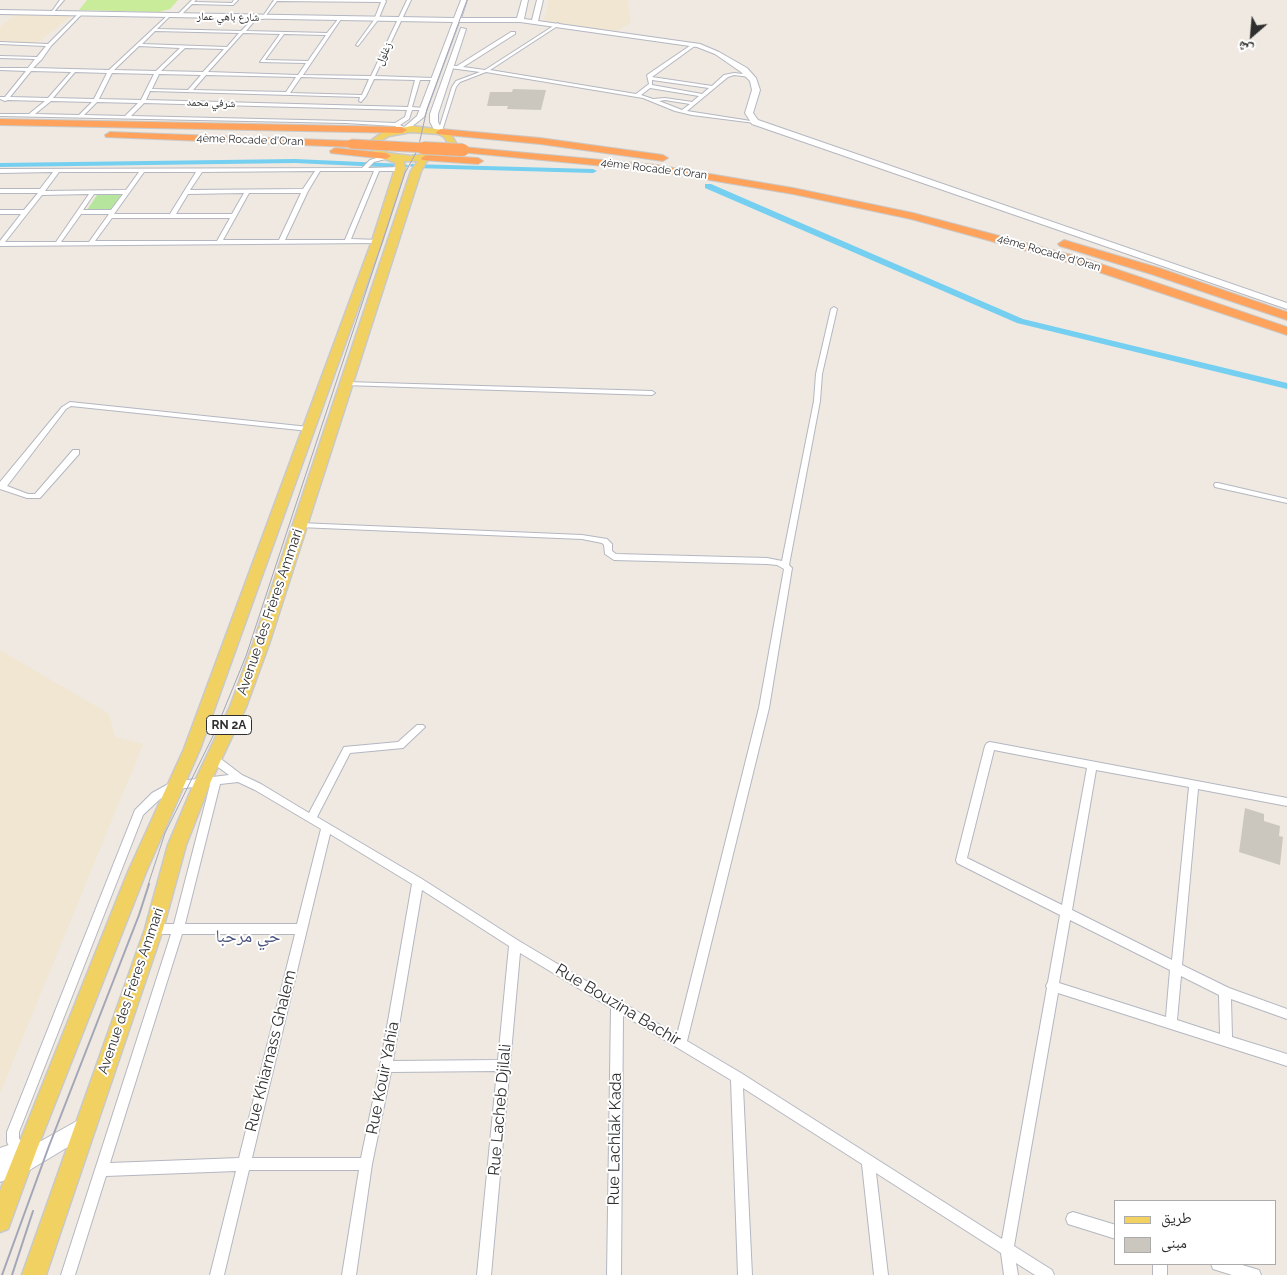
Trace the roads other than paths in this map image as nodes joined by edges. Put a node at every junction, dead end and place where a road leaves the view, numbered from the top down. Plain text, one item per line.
1 (62, 0) edge
2 (236, 0) edge
3 (276, 0) edge
4 (409, 0) edge
5 (464, 0) edge
6 (472, 0) edge
7 (525, 0) edge
8 (540, 0) edge
9 (191, 1) edge
10 (0, 12) edge
11 (51, 13) junction
12 (80, 14) junction
13 (173, 16) junction
14 (402, 17) junction
15 (462, 17) junction
16 (254, 18) junction
17 (262, 18) junction
18 (521, 18) junction
19 (536, 18) junction
20 (339, 20) junction
21 (376, 20) junction
22 (558, 24) junction
23 (153, 30) junction
24 (242, 32) junction
25 (513, 33) dead end
26 (282, 34) junction
27 (328, 34) junction
28 (0, 43) edge
29 (694, 44) junction
30 (49, 45) junction
31 (138, 45) junction
32 (358, 45) dead end
33 (184, 46) junction
34 (228, 48) junction
35 (0, 57) edge
36 (40, 58) junction
37 (308, 62) junction
38 (454, 67) junction
39 (0, 69) edge
40 (29, 70) junction
41 (74, 71) junction
42 (486, 71) junction
43 (110, 72) junction
44 (157, 73) junction
45 (747, 73) junction
46 (203, 74) junction
47 (734, 74) junction
48 (298, 76) junction
49 (374, 78) junction
50 (650, 78) junction
51 (418, 79) junction
52 (433, 79) junction
53 (455, 84) junction
54 (465, 85) dead end
55 (648, 86) junction
56 (712, 87) junction
57 (150, 90) junction
58 (190, 91) junction
59 (287, 94) junction
60 (702, 95) junction
61 (364, 96) junction
62 (637, 96) junction
63 (0, 98) edge
64 (8, 98) junction
65 (50, 99) junction
66 (96, 100) junction
67 (143, 101) junction
68 (653, 101) junction
69 (220, 103) junction
70 (692, 103) junction
71 (0, 104) edge
72 (326, 106) junction
73 (358, 107) junction
74 (411, 109) junction
75 (422, 109) junction
76 (683, 112) junction
77 (0, 115) edge
78 (31, 115) junction
79 (82, 116) junction
80 (127, 117) junction
81 (208, 119) junction
82 (315, 122) junction
83 (756, 122) junction
84 (0, 123) edge
85 (402, 128) junction
86 (440, 131) junction
87 (0, 132) edge
88 (60, 134) dead end
89 (100, 135) dead end
90 (113, 136) junction
91 (466, 145) junction
92 (406, 162) junction
93 (366, 166) junction
94 (376, 169) junction
95 (143, 170) junction
96 (200, 170) junction
97 (318, 170) junction
98 (0, 171) edge
99 (57, 171) junction
100 (749, 174) junction
101 (0, 191) edge
102 (305, 191) junction
103 (792, 191) junction
104 (41, 192) junction
105 (127, 192) junction
106 (187, 192) junction
107 (247, 192) junction
108 (92, 193) junction
109 (0, 212) edge
110 (26, 212) junction
111 (79, 212) junction
112 (111, 214) junction
113 (172, 216) junction
114 (234, 216) junction
115 (969, 219) dead end
116 (377, 241) junction
117 (281, 242) junction
118 (347, 242) junction
119 (1056, 242) dead end
120 (220, 243) junction
121 (1, 244) edge
122 (57, 244) junction
123 (90, 244) junction
124 (1287, 306) edge
125 (834, 309) dead end
126 (1287, 316) edge
127 (1287, 331) edge
128 (346, 384) junction
129 (652, 393) dead end
130 (309, 428) junction
131 (76, 452) dead end
132 (1218, 485) dead end
133 (1287, 501) edge
134 (300, 525) junction
135 (785, 565) junction
136 (420, 727) dead end
137 (214, 759) junction
138 (1092, 765) junction
139 (239, 778) junction
140 (210, 780) junction
141 (1194, 784) junction
142 (175, 785) junction
143 (1287, 802) edge
144 (311, 819) junction
145 (326, 828) junction
146 (418, 882) junction
147 (1065, 912) junction
148 (154, 929) junction
149 (178, 929) junction
150 (300, 929) junction
151 (515, 944) junction
152 (1176, 967) junction
153 (1052, 986) junction
154 (1225, 992) junction
155 (617, 1004) junction
156 (1287, 1014) edge
157 (1171, 1024) junction
158 (1226, 1041) junction
159 (681, 1043) junction
160 (1287, 1060) edge
161 (504, 1065) junction
162 (386, 1067) junction
163 (736, 1077) junction
164 (84, 1126) junction
165 (24, 1157) junction
166 (0, 1158) edge
167 (868, 1160) junction
168 (244, 1164) junction
169 (366, 1164) junction
170 (102, 1170) junction
171 (0, 1172) edge
172 (1074, 1219) dead end
173 (0, 1221) edge
174 (1114, 1231) edge
175 (1007, 1250) junction
176 (1221, 1265) edge
177 (34, 1275) edge
178 (68, 1275) edge
179 (217, 1275) edge
180 (349, 1275) edge
181 (484, 1275) edge
182 (614, 1275) edge
183 (745, 1275) edge
184 (881, 1275) edge
185 (1011, 1275) edge
186 (1047, 1275) edge
187 (1254, 1275) edge

1 - 11 street
2 - 9 street
3 - 17 street
3 - 21 street
4 - 14 street, زغلول
5 - 15 main road
6 - 15 main road
7 - 18 main road
8 - 19 main road
9 - 13 street
10 - 11 main road, شارع باهي عمار
11 - 12 main road, شارع باهي عمار
12 - 13 main road, شارع باهي عمار
12 - 30 street
13 - 16 main road, شارع باهي عمار
13 - 23 street
14 - 15 main road, شارع باهي عمار
14 - 21 main road, شارع باهي عمار
14 - 49 street, زغلول
15 - 18 main road, شارع باهي عمار
15 - 38 main road
15 - 52 main road
16 - 17 main road, شارع باهي عمار
16 - 24 street
17 - 20 main road, شارع باهي عمار
18 - 19 main road, شارع باهي عمار
19 - 22 main road, شارع باهي عمار
20 - 21 main road, شارع باهي عمار
20 - 27 street
21 - 32 street
22 - 29 main road, شارع باهي عمار
22 - 42 street
23 - 24 street
23 - 31 street
24 - 26 street
24 - 34 street
25 - 38 street
26 - 27 street
26 - 37 street
27 - 37 street
28 - 30 street
29 - 45 main road, شارع باهي عمار
29 - 50 street
30 - 36 street
31 - 33 street
31 - 43 street
33 - 34 street
33 - 44 street
34 - 46 street
35 - 36 street
36 - 40 street
37 - 48 street
38 - 42 street
38 - 86 main road
39 - 40 street
40 - 41 street
40 - 64 street
41 - 43 street
41 - 65 street
42 - 53 street
42 - 62 street
43 - 44 street
43 - 66 street
44 - 46 street
44 - 57 street
45 - 47 street
45 - 47 street
45 - 83 main road
46 - 48 street
46 - 58 street
47 - 56 street
48 - 49 street
48 - 59 street
49 - 51 street
49 - 61 street, زغلول
50 - 55 street
50 - 56 street
51 - 52 street
51 - 74 street
52 - 75 main road
53 - 54 street
53 - 86 street
55 - 60 street
55 - 62 street
56 - 60 street
57 - 58 street
57 - 67 street
58 - 59 street
59 - 61 street
60 - 70 street
61 - 73 street, زغلول
62 - 68 street
63 - 64 street, شرفي محمد
64 - 65 street, شرفي محمد
64 - 71 street
65 - 66 street, شرفي محمد
65 - 78 street
66 - 67 street, شرفي محمد
66 - 79 street
67 - 69 street, شرفي محمد
67 - 80 street
68 - 70 street
68 - 76 street
69 - 72 street, شرفي محمد
69 - 81 street
70 - 76 street
72 - 73 street, شرفي محمد
72 - 82 street
73 - 74 street, شرفي محمد
74 - 75 street, شرفي محمد
74 - 85 street
75 - 85 main road
76 - 83 street
77 - 78 street
78 - 79 street
79 - 80 street
80 - 81 street
81 - 82 street
82 - 85 street
83 - 124 main road
84 - 85 highway
84 - 91 highway, 4ème Rocade d'Oran
85 - 86 main road
85 - 92 main road
86 - 92 main road
86 - 100 highway
87 - 88 highway
89 - 90 highway, 4ème Rocade d'Oran
90 - 91 highway, 4ème Rocade d'Oran, bridge
90 - 92 highway
91 - 100 highway, 4ème Rocade d'Oran
91 - 103 highway, 4ème Rocade d'Oran
92 - 93 street
92 - 94 street
92 - 103 highway
92 - 116 main road, Avenue des Frères Ammari / RN 2A
92 - 128 main road, Avenue des Frères Ammari / RN 2A
93 - 94 street
93 - 97 street
94 - 118 street
95 - 96 street
95 - 99 street
95 - 105 street
96 - 97 street
96 - 106 street
97 - 102 street
98 - 99 street
99 - 104 street
100 - 115 highway, 4ème Rocade d'Oran
101 - 104 street
102 - 107 street
102 - 117 street
103 - 127 highway, 4ème Rocade d'Oran
104 - 108 street
104 - 110 street
105 - 108 street
105 - 112 street
106 - 107 street
106 - 113 street
107 - 114 street
108 - 111 street
109 - 110 street
110 - 121 street
111 - 112 street
111 - 122 street
112 - 113 street
112 - 123 street
113 - 114 street
114 - 120 street
116 - 118 street
116 - 130 main road, Avenue des Frères Ammari / RN 2A
117 - 118 street
117 - 120 street
119 - 126 highway, 4ème Rocade d'Oran
120 - 123 street
121 - 122 street
122 - 123 street
125 - 135 street
128 - 129 street
128 - 134 main road, Avenue des Frères Ammari / RN 2A
130 - 131 street
130 - 142 main road, Avenue des Frères Ammari / RN 2A
132 - 133 street
134 - 135 street
134 - 137 main road, Avenue des Frères Ammari / RN 2A
135 - 159 street
136 - 144 street
137 - 139 street, Rue Bouzina Bachir
137 - 140 main road, Avenue des Frères Ammari / RN 2A
138 - 141 street
138 - 147 street
138 - 147 street
139 - 140 street
139 - 144 street, Rue Bouzina Bachir
140 - 142 street
140 - 148 main road, Avenue des Frères Ammari / RN 2A
140 - 149 street
141 - 143 street
141 - 152 street
142 - 165 main road, Avenue des Frères Ammari / RN 2A
144 - 145 street, Rue Bouzina Bachir
145 - 146 street, Rue Bouzina Bachir
145 - 150 street, Rue Khiarnass Ghalem
146 - 151 street, Rue Bouzina Bachir
146 - 162 street, Rue Kouir Yahia
147 - 152 street
147 - 153 street
148 - 149 street
148 - 164 main road, Avenue des Frères Ammari / RN 2A
149 - 150 street
149 - 170 street
150 - 168 street, Rue Khiarnass Ghalem
151 - 155 street, Rue Bouzina Bachir
151 - 161 street, Rue Lacheb Djilali
152 - 154 street
152 - 157 street
153 - 157 street
153 - 175 street
154 - 156 street
154 - 158 street
155 - 159 street, Rue Bouzina Bachir
155 - 182 street, Rue Lachlak Kada
157 - 158 street
158 - 160 street
159 - 163 street, Rue Bouzina Bachir
161 - 162 street
161 - 181 street, Rue Lacheb Djilali
162 - 169 street, Rue Kouir Yahia
163 - 167 street, Rue Bouzina Bachir
163 - 183 street
164 - 165 main road
164 - 177 main road, Avenue des Frères Ammari / RN 2A
165 - 166 main road
165 - 171 main road
165 - 173 main road, Avenue des Frères Ammari / RN 2A
167 - 175 street, Rue Bouzina Bachir
167 - 184 street
168 - 169 street
168 - 170 street
168 - 179 street, Rue Khiarnass Ghalem
169 - 180 street, Rue Kouir Yahia
170 - 178 street
172 - 174 street
175 - 185 street
175 - 186 street, Rue Bouzina Bachir
176 - 187 street

